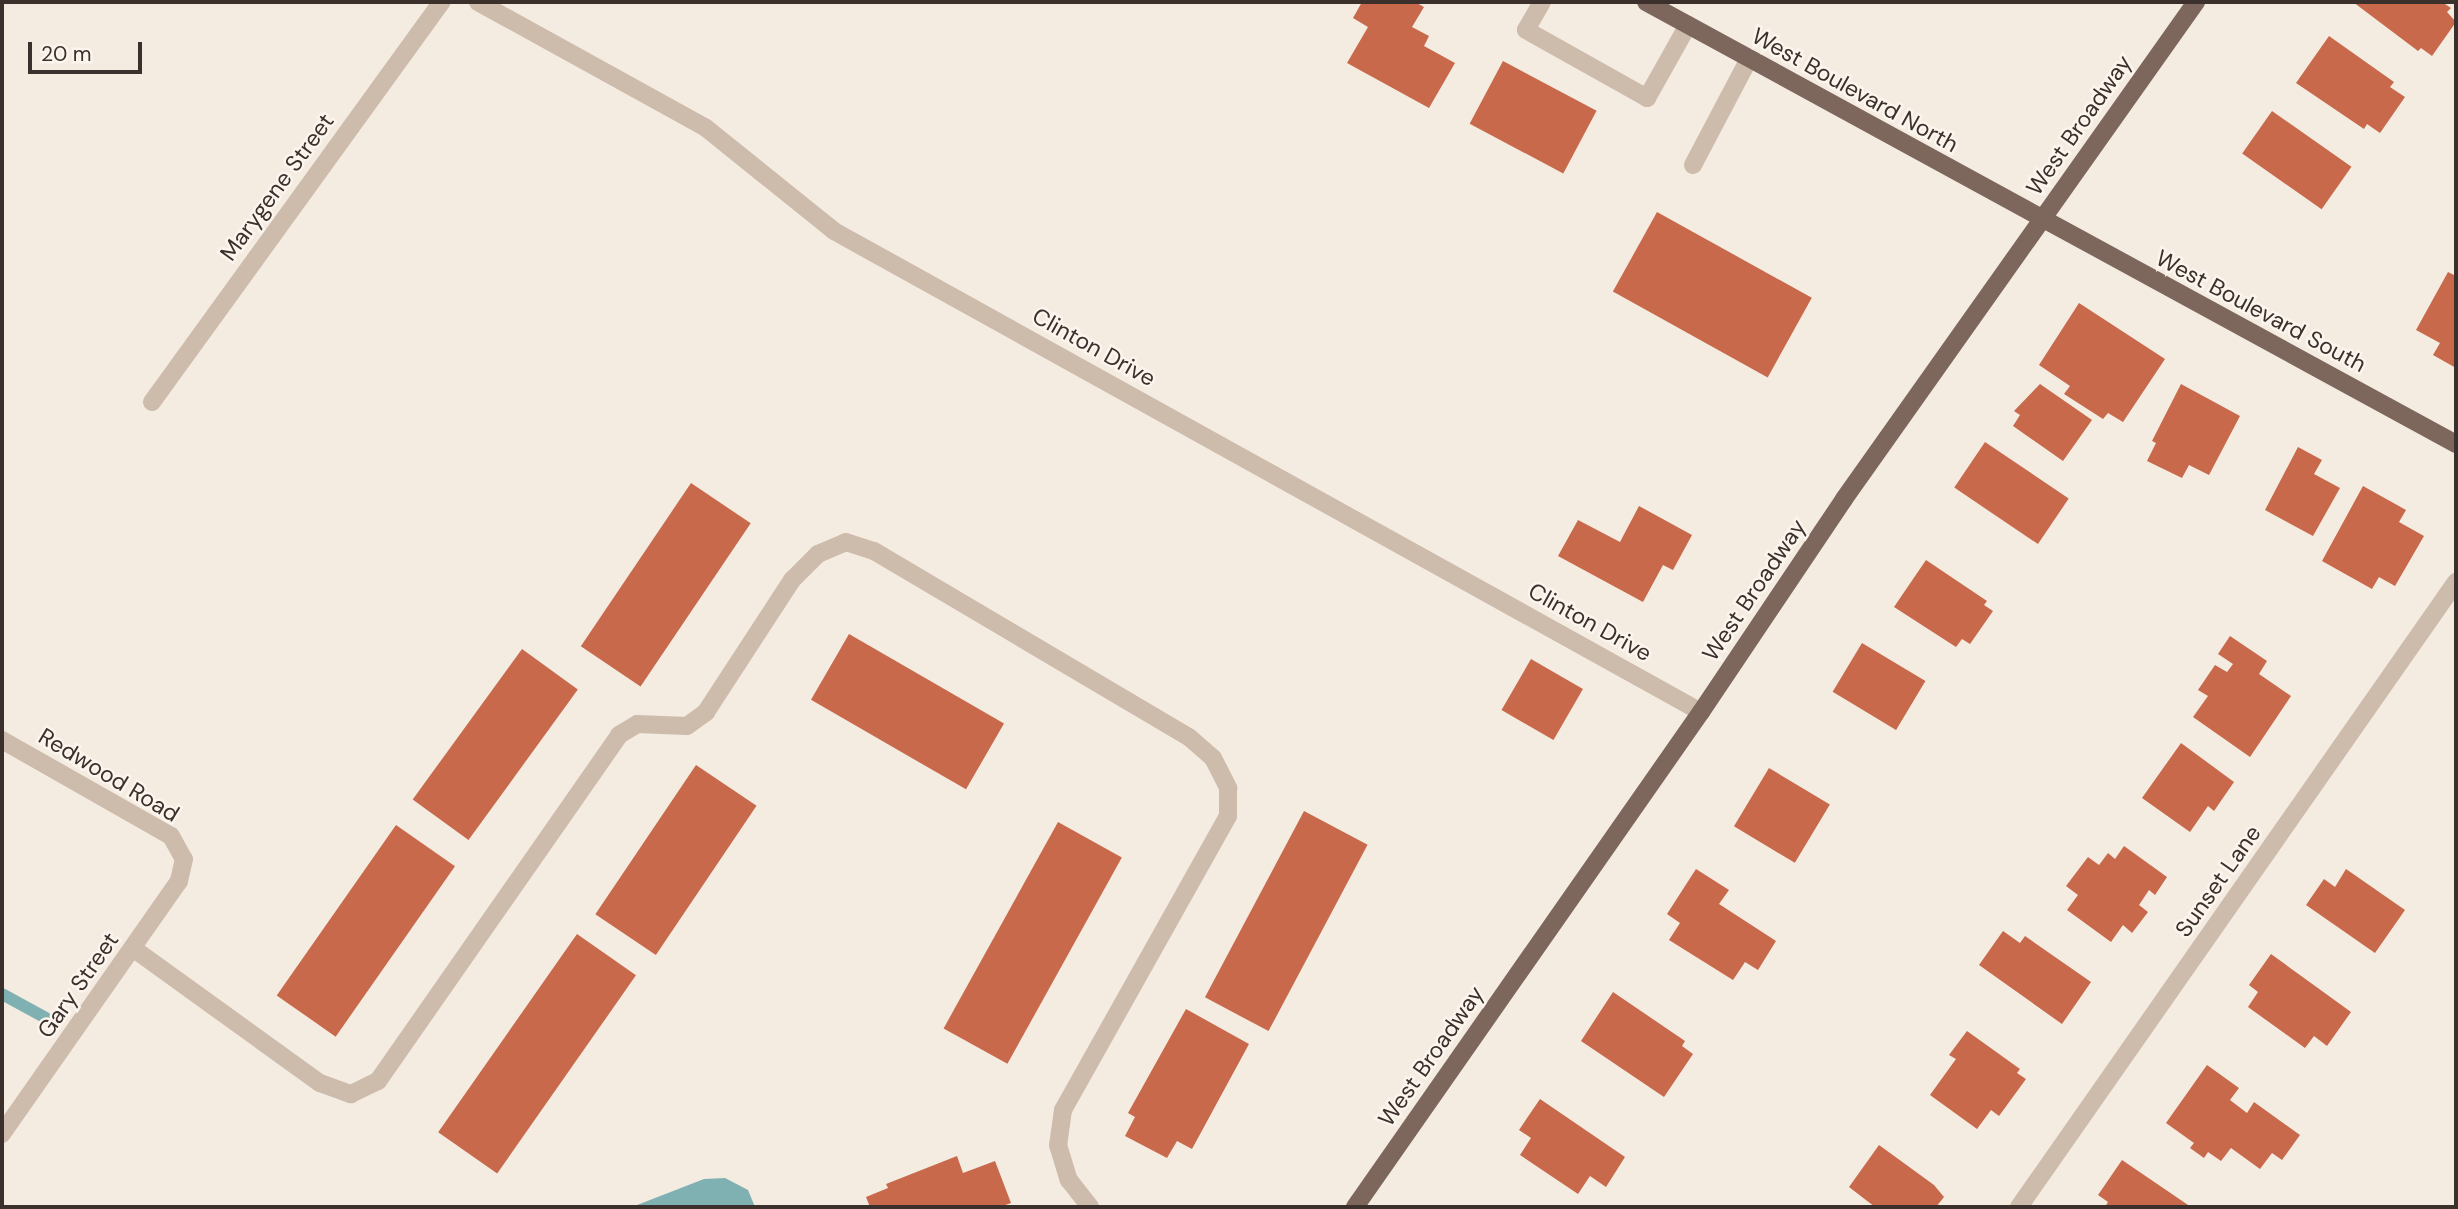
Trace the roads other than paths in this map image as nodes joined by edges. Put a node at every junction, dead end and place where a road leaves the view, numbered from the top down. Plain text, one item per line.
1 (442, 2) edge
2 (478, 2) edge
3 (1542, 2) edge
4 (1646, 2) edge
5 (2196, 2) edge
6 (1688, 25) junction
7 (1749, 59) junction
8 (1693, 165) dead end
9 (2042, 220) junction
10 (152, 402) dead end
11 (2456, 444) edge
12 (2456, 582) edge
13 (1702, 712) junction
14 (2, 740) edge
15 (184, 859) joint
16 (134, 949) junction
17 (2, 1134) edge
18 (1090, 1207) edge
19 (1355, 1207) edge
20 (2019, 1207) edge

1 - 10 street, Marygene Street
2 - 13 street, Clinton Drive
3 - 6 street
4 - 6 main road, West Boulevard North
5 - 9 main road, West Broadway
6 - 7 main road, West Boulevard North
7 - 8 street
7 - 9 main road, West Boulevard North
9 - 11 main road, West Boulevard South
9 - 13 main road, West Broadway
12 - 20 street, Sunset Lane
13 - 19 main road, West Broadway
14 - 15 street, Redwood Road
15 - 16 street, Gary Street
16 - 17 street, Gary Street
16 - 18 street

